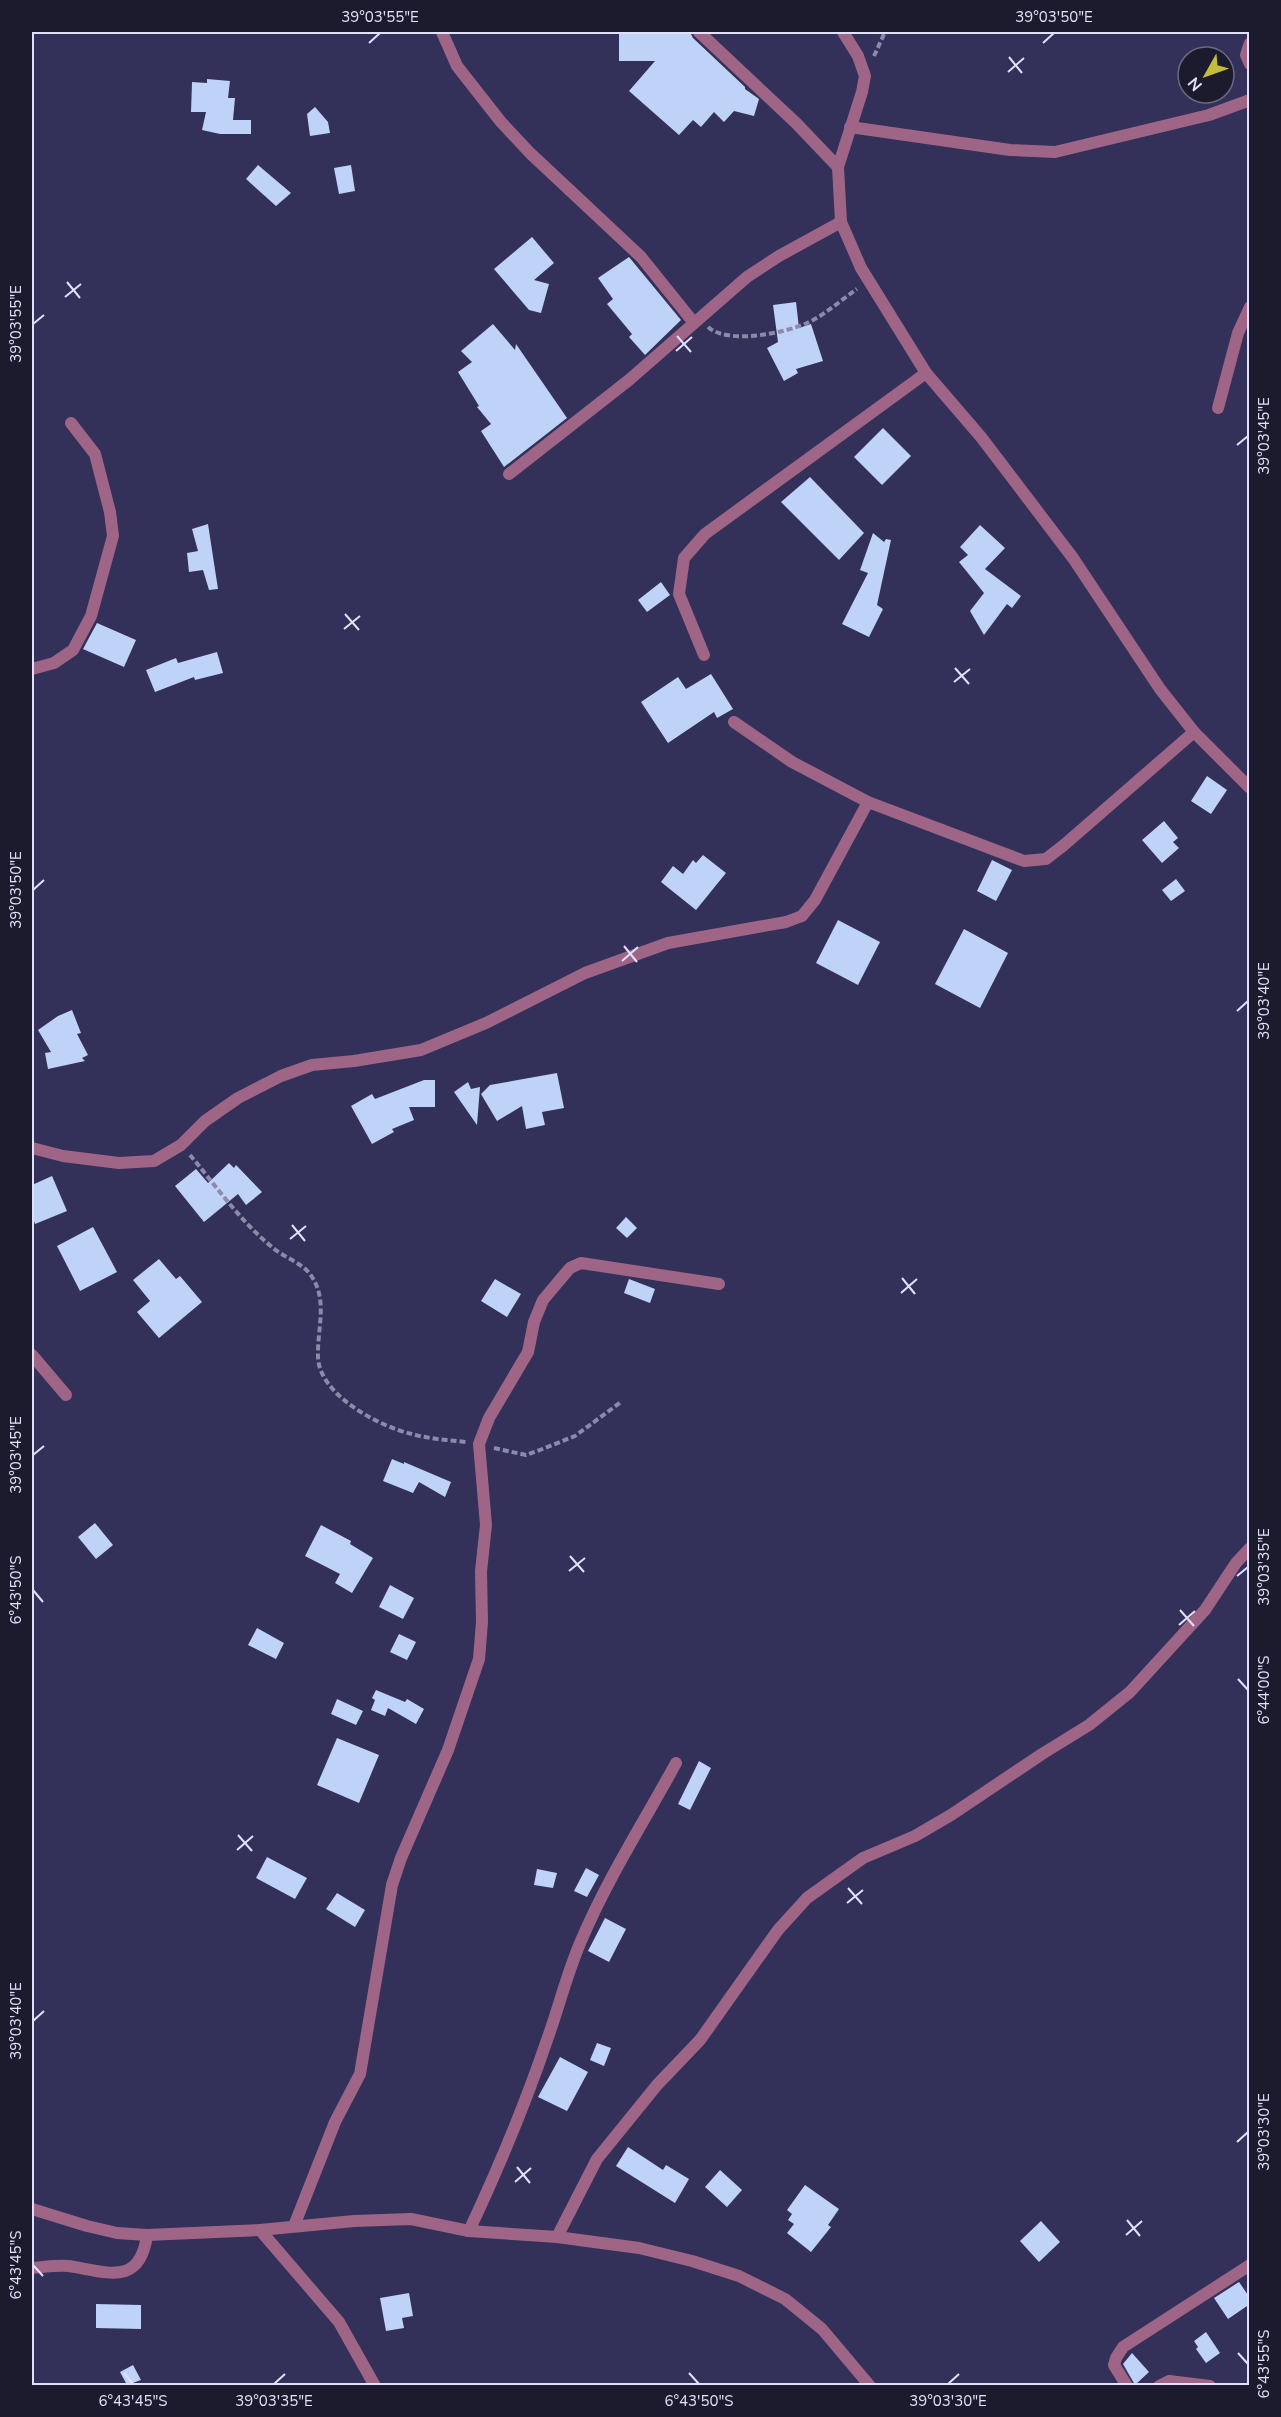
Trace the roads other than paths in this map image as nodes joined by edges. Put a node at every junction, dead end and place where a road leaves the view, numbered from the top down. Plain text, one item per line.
1 (442, 32) edge
2 (699, 32) edge
3 (843, 32) edge
4 (1250, 43) edge
5 (1250, 64) edge
6 (1250, 100) edge
7 (850, 127) junction
8 (838, 167) junction
9 (841, 222) junction
10 (1250, 307) edge
11 (697, 320) junction
12 (926, 373) junction
13 (1218, 408) dead end
14 (71, 423) dead end
15 (509, 474) dead end
16 (704, 655) dead end
17 (32, 669) edge
18 (734, 722) dead end
19 (1194, 732) junction
20 (1250, 788) edge
21 (868, 802) junction
22 (32, 1148) edge
23 (719, 1284) dead end
24 (32, 1355) edge
25 (66, 1395) dead end
26 (1250, 1548) edge
27 (676, 1763) dead end
28 (32, 2209) edge
29 (294, 2226) junction
30 (260, 2230) junction
31 (469, 2231) junction
32 (147, 2235) junction
33 (556, 2237) junction
34 (1250, 2265) edge
35 (32, 2268) edge
36 (375, 2385) edge
37 (870, 2385) edge
38 (1127, 2385) edge
39 (1159, 2385) edge
40 (1210, 2385) edge

1 - 11 street
2 - 8 street
3 - 7 street
4 - 5 street
6 - 7 street
7 - 8 street
8 - 9 street
9 - 11 street
9 - 12 street
10 - 13 street
11 - 15 street
12 - 16 street
12 - 19 street
14 - 17 street
18 - 21 street
19 - 20 street
19 - 21 street
21 - 22 street
23 - 29 street
24 - 25 street
26 - 33 street
27 - 31 street
28 - 32 street
29 - 30 street
29 - 31 street
30 - 32 street
30 - 36 street
31 - 33 street
32 - 35 street
33 - 37 street
34 - 38 street
39 - 40 street

